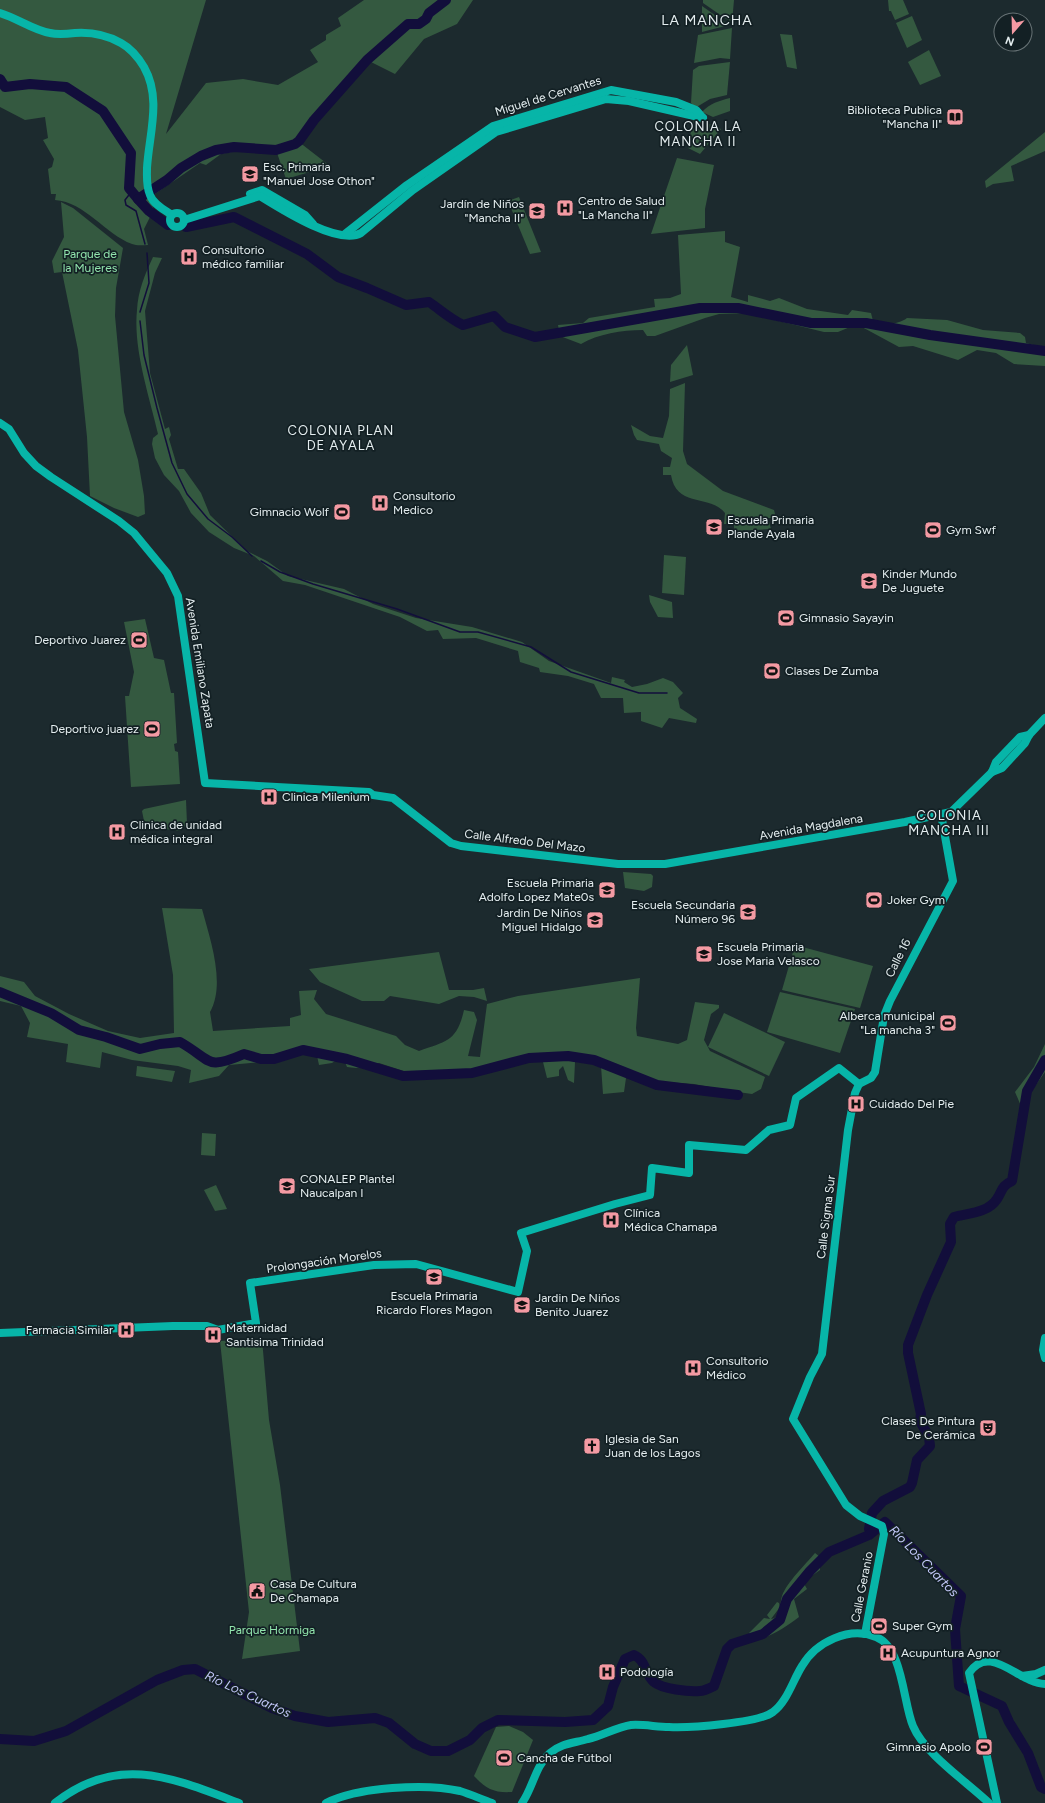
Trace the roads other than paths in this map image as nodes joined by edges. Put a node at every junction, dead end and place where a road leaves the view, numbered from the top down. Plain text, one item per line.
1 (0, 13) edge
2 (172, 215) junction
3 (183, 217) junction
4 (345, 234) junction
5 (0, 423) edge
6 (1045, 718) edge
7 (205, 783) joint
8 (941, 814) junction
9 (618, 864) joint
10 (859, 1084) junction
11 (0, 1333) edge
12 (1045, 1338) edge
13 (1045, 1358) edge
14 (882, 1526) joint
15 (865, 1634) junction
16 (1045, 1670) edge
17 (1021, 1676) junction
18 (1045, 1684) edge
19 (55, 1803) edge
20 (239, 1803) edge
21 (326, 1803) edge
22 (492, 1803) edge
23 (522, 1803) edge
24 (989, 1803) edge
25 (997, 1803) edge

1 - 2 main road
2 - 3 main road
2 - 3 main road
3 - 4 main road
4 - 4 main road, Miguel de Cervantes
5 - 7 main road, Avenida Emiliano Zapata
6 - 8 main road, Avenida Magdalena
7 - 9 main road, Calle Alfredo Del Mazo
8 - 9 main road, Avenida Magdalena
8 - 10 main road, Calle 16
10 - 11 main road, Prolongación Morelos
10 - 14 main road, Calle Sigma Sur
12 - 13 main road
14 - 15 main road, Calle Geranio
15 - 23 main road
15 - 24 main road
16 - 17 main road
17 - 18 main road
17 - 25 main road
19 - 20 main road
21 - 22 main road

